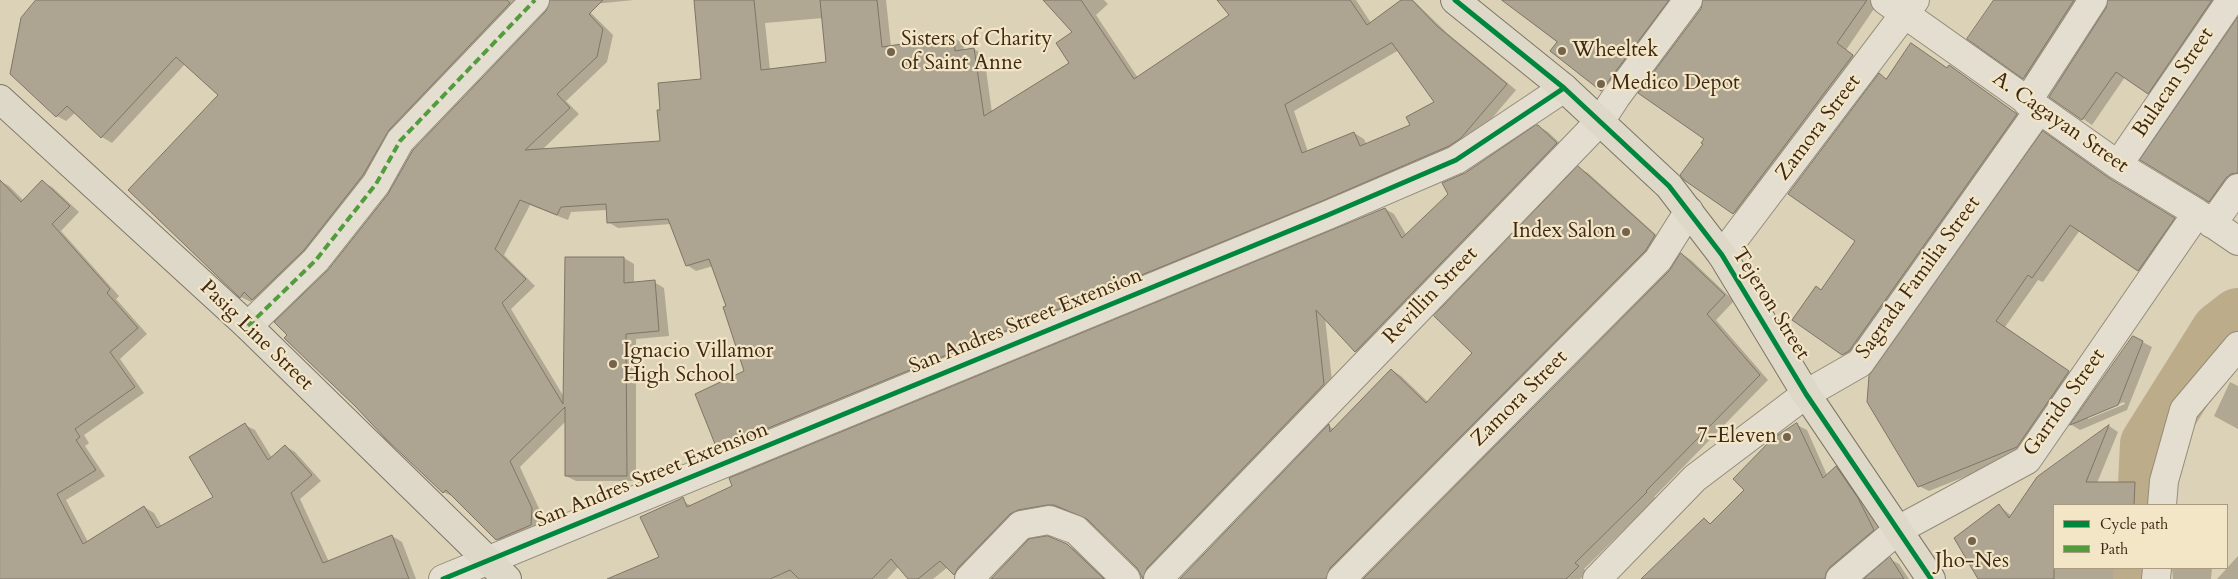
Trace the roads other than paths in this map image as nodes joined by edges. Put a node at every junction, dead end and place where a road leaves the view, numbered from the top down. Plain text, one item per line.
1 (1454, 0) edge
2 (1688, 0) edge
3 (2093, 0) edge
4 (2231, 0) edge
5 (529, 2) edge
6 (1902, 5) edge
7 (1564, 88) junction
8 (0, 99) edge
9 (2033, 106) junction
10 (1601, 120) junction
11 (2118, 165) junction
12 (2238, 188) edge
13 (1689, 211) junction
14 (2205, 218) junction
15 (2238, 241) edge
16 (1722, 255) junction
17 (248, 326) junction
18 (2238, 346) edge
19 (1806, 394) junction
20 (2162, 504) edge
21 (1898, 530) junction
22 (497, 570) edge
23 (443, 579) edge
24 (969, 579) edge
25 (1126, 579) edge
26 (1158, 579) edge
27 (1341, 579) edge
28 (1597, 579) edge
29 (1840, 579) edge
30 (1931, 579) edge

1 - 7 main road, Tejeron Street
2 - 10 street, Revillin Street
3 - 9 street, Sagrada Familia Street
4 - 11 street, Bulacan Street
5 - 17 street
6 - 9 street, A. Cagayan Street
6 - 16 street, Zamora Street
7 - 10 main road, Tejeron Street
7 - 22 street, San Andres Street Extension
8 - 17 main road, Pasig Line Street
9 - 11 street, A. Cagayan Street
9 - 19 street, Sagrada Familia Street
10 - 13 main road, Tejeron Street
10 - 26 street, Revillin Street
11 - 14 street, A. Cagayan Street
12 - 14 street, Garrido Street
13 - 16 main road, Tejeron Street
13 - 27 street, Zamora Street
14 - 15 street, A. Cagayan Street
14 - 21 street, Garrido Street
16 - 19 main road, Tejeron Street
17 - 22 main road, Pasig Line Street
18 - 20 street
19 - 21 main road, Tejeron Street
19 - 28 street, Sagrada Familia Street
21 - 29 street, Garrido Street
21 - 30 main road, Tejeron Street
22 - 23 street, San Andres Street Extension
24 - 25 street

